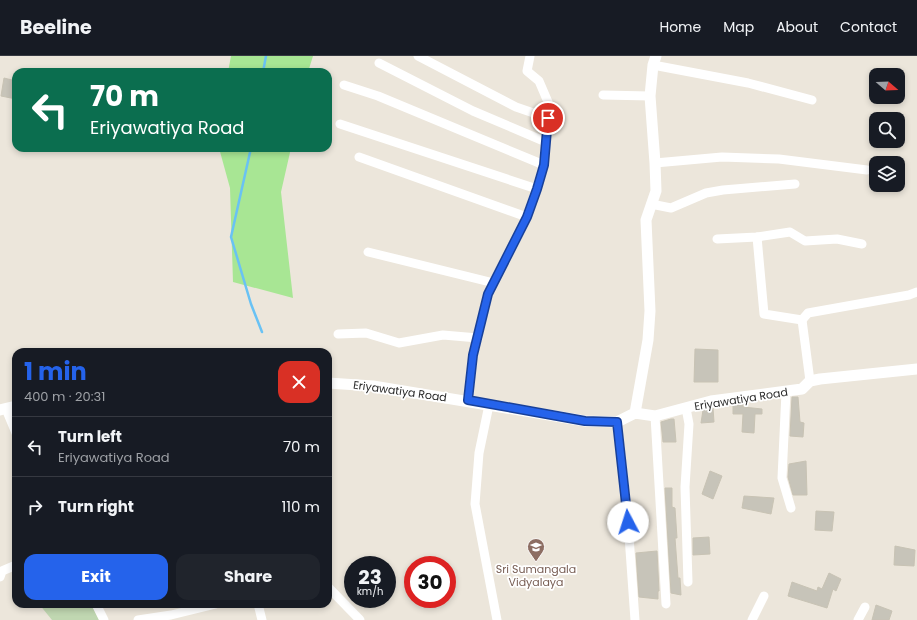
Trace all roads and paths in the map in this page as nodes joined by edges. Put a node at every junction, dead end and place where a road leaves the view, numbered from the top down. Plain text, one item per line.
1 (418, 56) edge
2 (530, 56) edge
3 (655, 61) edge
4 (379, 63) dead end
5 (344, 85) dead end
6 (603, 95) dead end
7 (650, 96) junction
8 (812, 100) dead end
9 (548, 118) junction
10 (340, 124) dead end
11 (546, 142) junction
12 (359, 157) dead end
13 (655, 163) junction
14 (544, 165) junction
15 (867, 170) dead end
16 (795, 184) dead end
17 (537, 189) junction
18 (652, 204) junction
19 (527, 217) junction
20 (757, 237) junction
21 (717, 239) dead end
22 (862, 244) dead end
23 (368, 252) dead end
24 (494, 283) junction
25 (917, 292) edge
26 (802, 320) junction
27 (338, 334) dead end
28 (478, 338) junction
29 (917, 369) edge
30 (810, 381) junction
31 (332, 383) edge
32 (786, 392) junction
33 (468, 400) junction
34 (489, 405) junction
35 (7, 408) edge
36 (686, 408) junction
37 (635, 413) junction
38 (655, 416) junction
39 (12, 422) edge
40 (617, 422) junction
41 (791, 508) dead end
42 (12, 567) edge
43 (1, 573) edge
44 (688, 582) dead end
45 (332, 591) edge
46 (764, 596) dead end
47 (666, 604) dead end
48 (865, 607) dead end
49 (98, 608) edge
50 (202, 608) edge
51 (259, 608) edge
52 (171, 617) edge
53 (104, 620) edge
54 (138, 620) edge
55 (262, 620) edge
56 (360, 620) edge
57 (497, 620) edge
58 (636, 620) edge
59 (752, 620) edge
60 (858, 620) edge

1 - 9 street
2 - 9 street
3 - 7 street
3 - 8 street
4 - 11 street
5 - 14 street
6 - 7 street
7 - 13 street
9 - 11 street
10 - 17 street
11 - 14 street
12 - 19 street
13 - 15 street
13 - 18 street
14 - 17 street
16 - 18 street
17 - 19 street
18 - 37 street
19 - 24 street
20 - 21 street
20 - 22 street
20 - 26 street
23 - 24 street
24 - 28 street
25 - 26 street
26 - 30 street
27 - 28 street
28 - 33 street
29 - 30 street, Eriyawatiya Road
30 - 32 street, Eriyawatiya Road
31 - 33 street, Eriyawatiya Road
32 - 36 street, Eriyawatiya Road
32 - 41 street
33 - 34 street, Eriyawatiya Road
34 - 40 street, Eriyawatiya Road
34 - 57 street
35 - 39 street
36 - 38 street, Eriyawatiya Road
36 - 44 street
37 - 38 street, Eriyawatiya Road
37 - 40 street, Eriyawatiya Road
38 - 47 street
40 - 58 street
42 - 43 street
45 - 56 street
46 - 59 street
48 - 60 street
49 - 53 street
50 - 52 street
51 - 55 street
52 - 54 street

